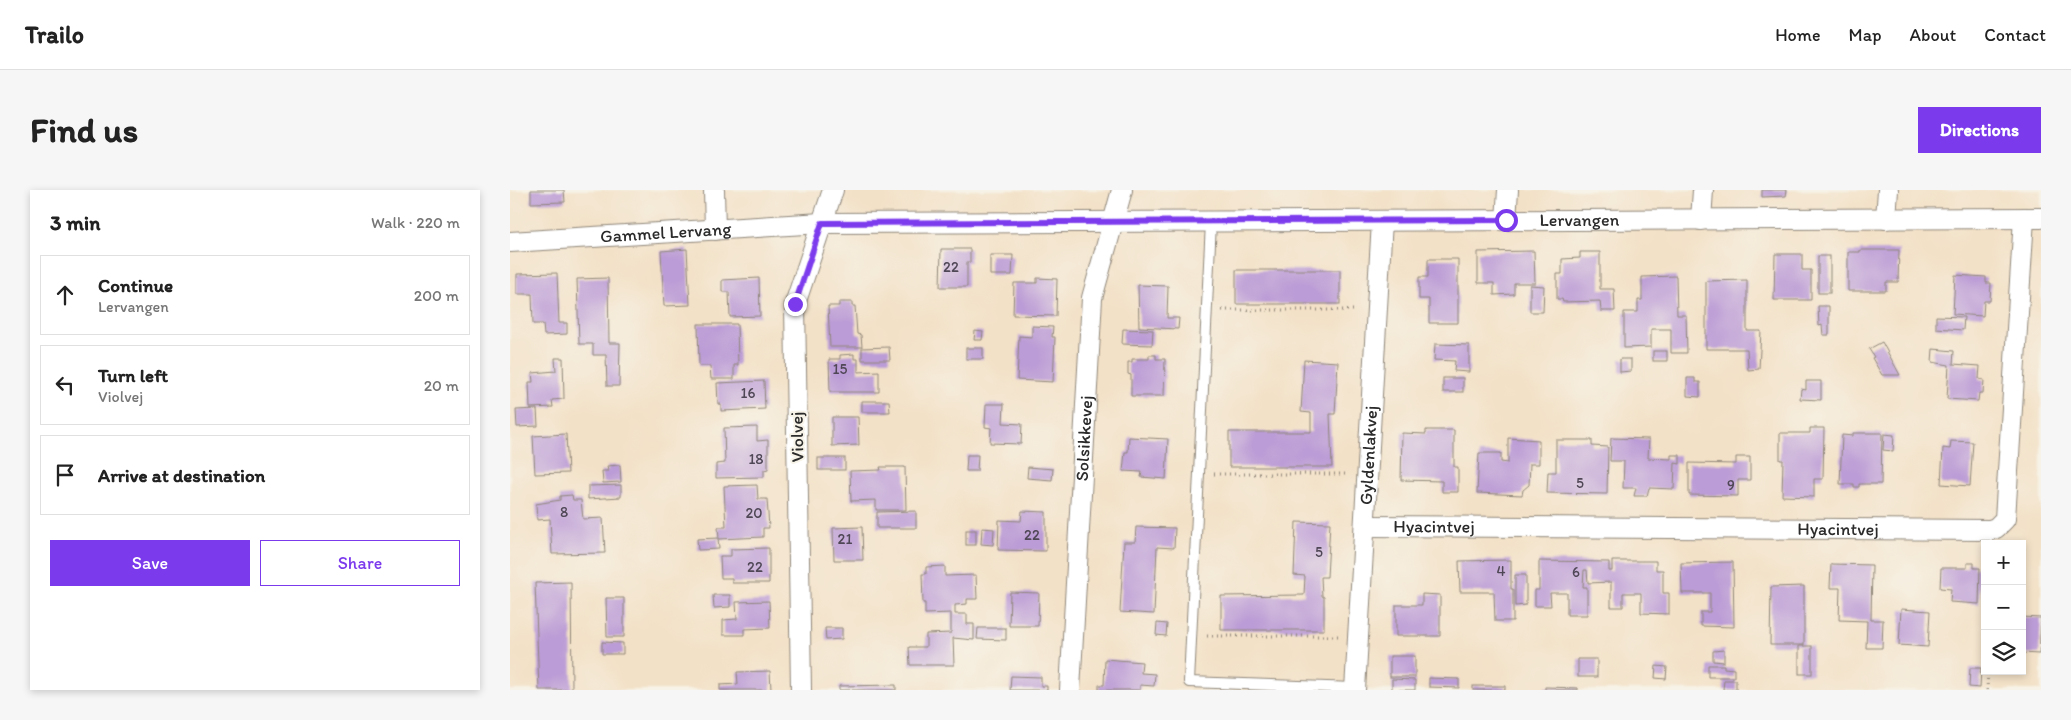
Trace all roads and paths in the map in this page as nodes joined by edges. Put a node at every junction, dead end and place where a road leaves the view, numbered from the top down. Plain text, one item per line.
1 (714, 190) edge
2 (833, 190) edge
3 (1122, 190) edge
4 (1508, 190) edge
5 (1703, 190) edge
6 (1888, 190) edge
7 (2033, 218) edge
8 (1886, 219) junction
9 (1506, 220) junction
10 (1701, 220) junction
11 (1382, 221) junction
12 (1114, 222) junction
13 (1211, 222) junction
14 (822, 223) junction
15 (715, 230) junction
16 (510, 242) edge
17 (1206, 310) junction
18 (1377, 310) junction
19 (1199, 474) junction
20 (1368, 474) junction
21 (1366, 526) junction
22 (1191, 636) junction
23 (1359, 636) junction
24 (1988, 675) edge
25 (1355, 689) edge
26 (801, 690) edge
27 (1070, 690) edge
28 (1987, 690) edge

1 - 15 street
2 - 14 street, Violvej
3 - 12 street, Solsikkevej
4 - 9 street
5 - 10 street
6 - 8 street
7 - 8 street, Lervangen
7 - 21 street, Hyacintvej
8 - 10 street, Lervangen
9 - 10 street, Lervangen
9 - 11 street, Lervangen
11 - 13 street, Lervangen
11 - 18 street, Gyldenlakvej
12 - 13 street, Lervangen
12 - 14 street, Lervangen
12 - 27 street, Solsikkevej
13 - 17 lane
14 - 15 street, Gammel Lervang
14 - 26 street, Violvej
15 - 16 street, Gammel Lervang
17 - 18 path
17 - 19 lane
18 - 20 street, Gyldenlakvej
19 - 20 path
19 - 22 lane
20 - 21 street, Gyldenlakvej
21 - 23 street, Gyldenlakvej
22 - 23 path
22 - 25 lane
23 - 25 street, Gyldenlakvej
24 - 28 path

